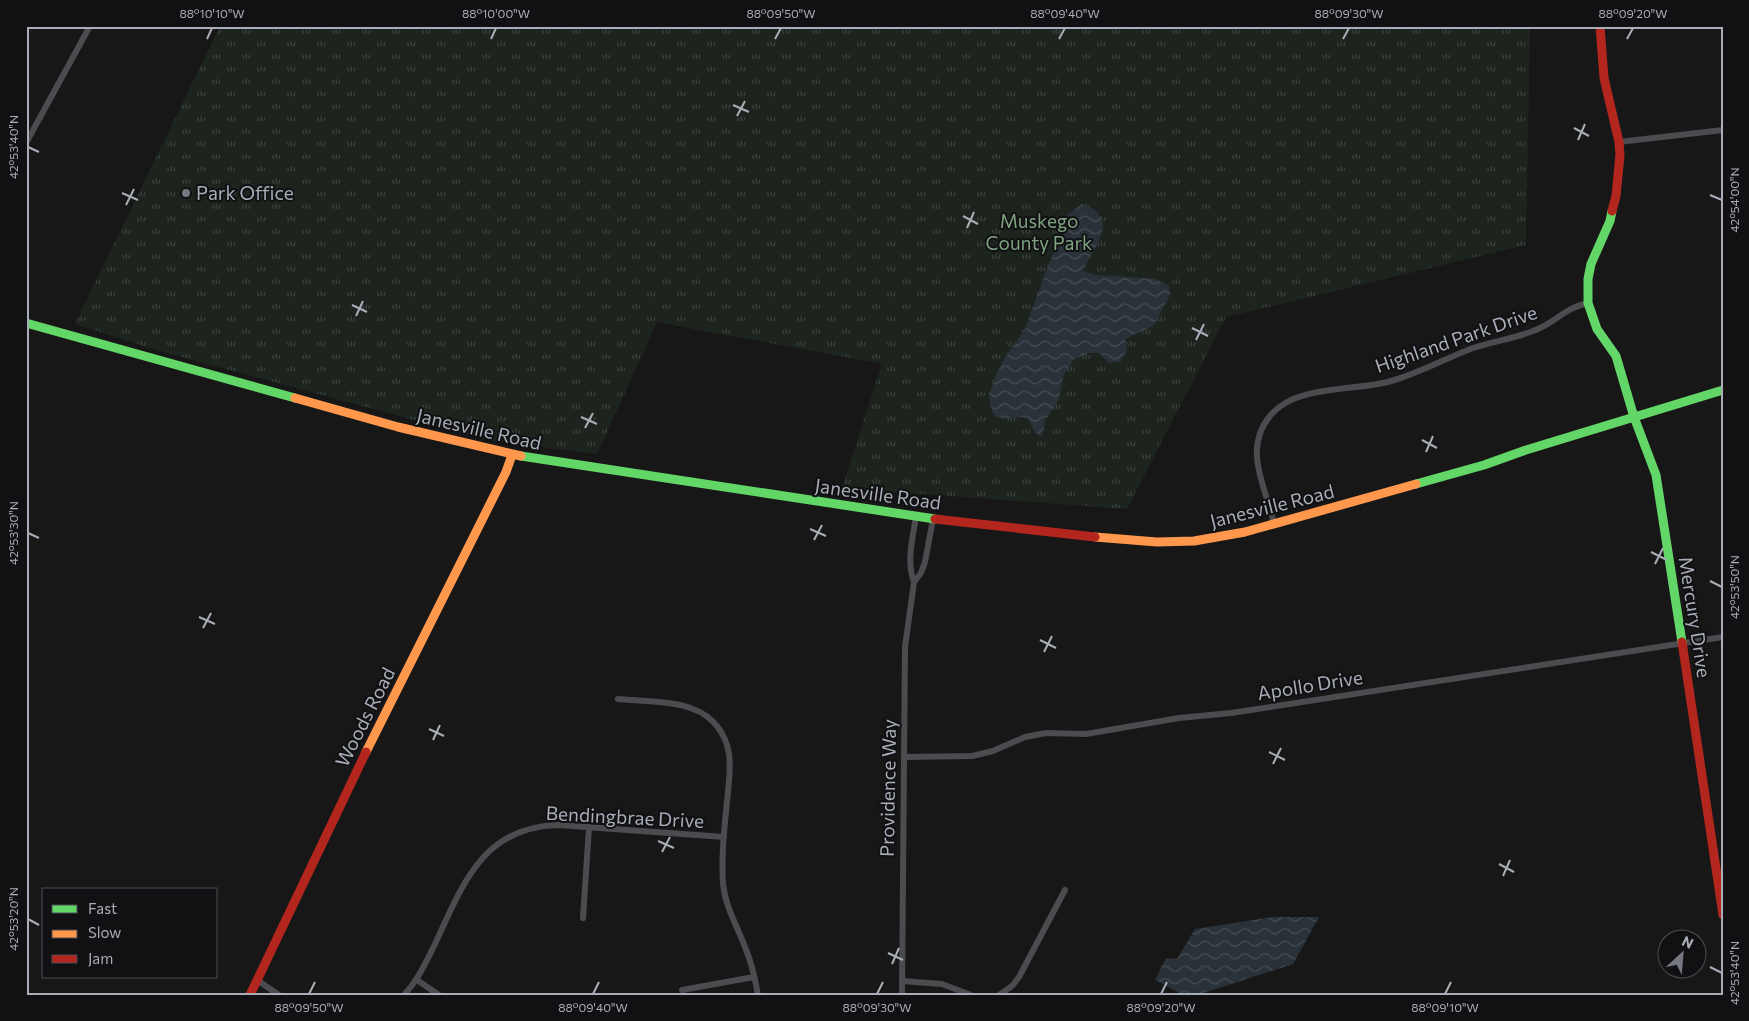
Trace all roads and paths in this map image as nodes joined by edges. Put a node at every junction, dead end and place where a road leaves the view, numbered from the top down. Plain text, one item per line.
1 (90, 26) edge
2 (1600, 26) edge
3 (1723, 130) edge
4 (1619, 142) junction
5 (26, 143) edge
6 (1588, 302) junction
7 (26, 323) edge
8 (1723, 390) edge
9 (1634, 417) junction
10 (512, 455) junction
11 (916, 516) junction
12 (932, 519) junction
13 (1274, 524) junction
14 (914, 582) junction
15 (1723, 637) edge
16 (1683, 643) junction
17 (618, 699) dead end
18 (904, 757) junction
19 (589, 827) junction
20 (724, 837) junction
21 (1065, 890) dead end
22 (1723, 915) edge
23 (583, 918) dead end
24 (754, 977) junction
25 (257, 980) junction
26 (417, 980) junction
27 (902, 981) junction
28 (682, 990) dead end
29 (250, 995) edge
30 (279, 995) edge
31 (404, 995) edge
32 (439, 995) edge
33 (758, 995) edge
34 (902, 995) edge
35 (971, 995) edge
36 (999, 995) edge

1 - 5 street
2 - 4 main road, Mercury Drive
3 - 4 street
4 - 6 main road, Mercury Drive
6 - 9 main road, Mercury Drive
6 - 13 street, Highland Park Drive
7 - 10 main road, Janesville Road
8 - 9 main road, Janesville Road
9 - 13 main road, Janesville Road
9 - 16 main road, Mercury Drive
10 - 11 main road, Janesville Road
10 - 25 main road, Woods Road
11 - 12 main road, Janesville Road
11 - 14 street, Providence Way
12 - 13 main road, Janesville Road
12 - 14 street, Providence Way
14 - 18 street, Providence Way
15 - 16 street, Apollo Drive
16 - 18 street, Apollo Drive
16 - 22 main road, Mercury Drive
17 - 20 street
18 - 27 street, Providence Way
19 - 20 street, Bendingbrae Drive
19 - 23 street
19 - 26 street, Bendingbrae Drive
20 - 24 street
21 - 36 street
24 - 28 street
24 - 33 street
25 - 29 main road, Woods Road
25 - 30 street
26 - 31 street, Bendingbrae Drive
26 - 32 street
27 - 34 street, Providence Way
27 - 35 street

